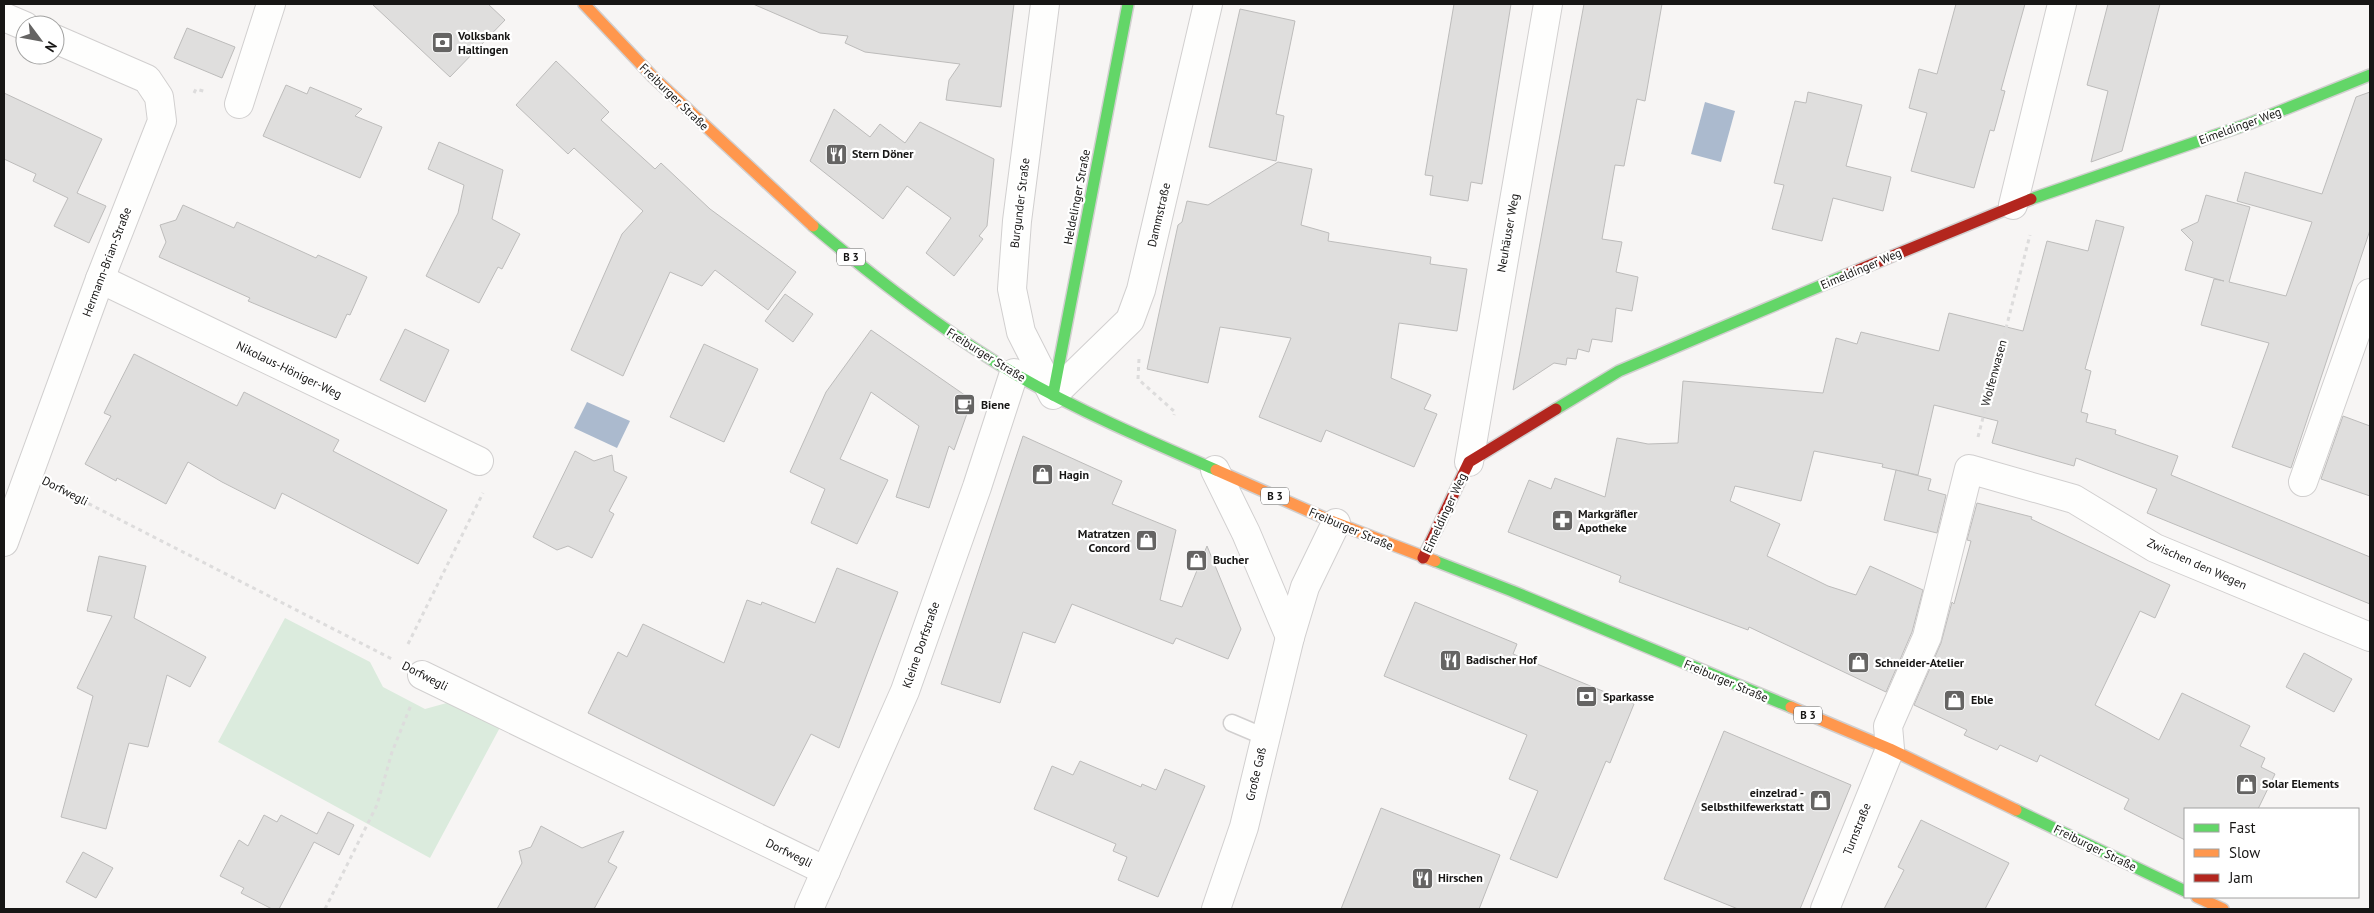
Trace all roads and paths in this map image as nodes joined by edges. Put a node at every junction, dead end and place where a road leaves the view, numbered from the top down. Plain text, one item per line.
1 (271, 4) edge
2 (584, 4) edge
3 (1045, 4) edge
4 (1128, 4) edge
5 (1208, 4) edge
6 (1548, 4) edge
7 (2062, 4) edge
8 (65, 43) edge
9 (2370, 75) edge
10 (239, 104) dead end
11 (2013, 205) junction
12 (100, 279) junction
13 (2370, 293) edge
14 (1014, 373) junction
15 (1053, 394) junction
16 (479, 462) joint
17 (1469, 462) junction
18 (1970, 469) junction
19 (1215, 470) junction
20 (28, 472) junction
21 (2303, 482) dead end
22 (1336, 523) junction
23 (4, 542) edge
24 (1423, 558) junction
25 (1290, 637) junction
26 (2370, 637) edge
27 (398, 662) junction
28 (422, 675) junction
29 (1232, 723) dead end
30 (1265, 737) junction
31 (1890, 749) junction
32 (826, 871) junction
33 (2184, 891) edge
34 (2199, 898) edge
35 (325, 909) edge
36 (809, 909) edge
37 (1216, 909) edge
38 (1825, 909) edge
39 (2223, 909) edge

1 - 10 street
2 - 14 main road, Freiburger Straße / B 3
3 - 15 street, Burgunder Straße
4 - 15 main road, Heldelinger Straße
5 - 15 street, Dammstraße
6 - 17 street, Neuhäuser Weg
7 - 11 street
8 - 12 street, Hermann-Brian-Straße
9 - 11 main road, Eimeldinger Weg
11 - 17 main road, Eimeldinger Weg
11 - 18 path, Wolfenwasen
12 - 16 street, Nikolaus-Höniger-Weg
12 - 20 street, Hermann-Brian-Straße
13 - 21 street
14 - 15 main road, Freiburger Straße / B 3
14 - 32 street, Kleine Dorfstraße
15 - 19 main road, Freiburger Straße / B 3
16 - 27 path
17 - 24 main road, Eimeldinger Weg
18 - 26 street, Zwischen den Wegen
18 - 31 street
19 - 22 main road, Freiburger Straße / B 3
19 - 25 street
20 - 23 street, Hermann-Brian-Straße
20 - 27 path, Dorfwegli
22 - 24 main road, Freiburger Straße / B 3
22 - 25 street, Große Gaß
24 - 31 main road, Freiburger Straße / B 3
25 - 30 street, Große Gaß
27 - 28 path, Dorfwegli
28 - 32 street, Dorfwegli
28 - 35 path
29 - 30 lane
30 - 37 street, Große Gaß
31 - 33 main road, Freiburger Straße / B 3
31 - 38 street, Turnstraße
32 - 36 street, Kleine Dorfstraße
34 - 39 main road

